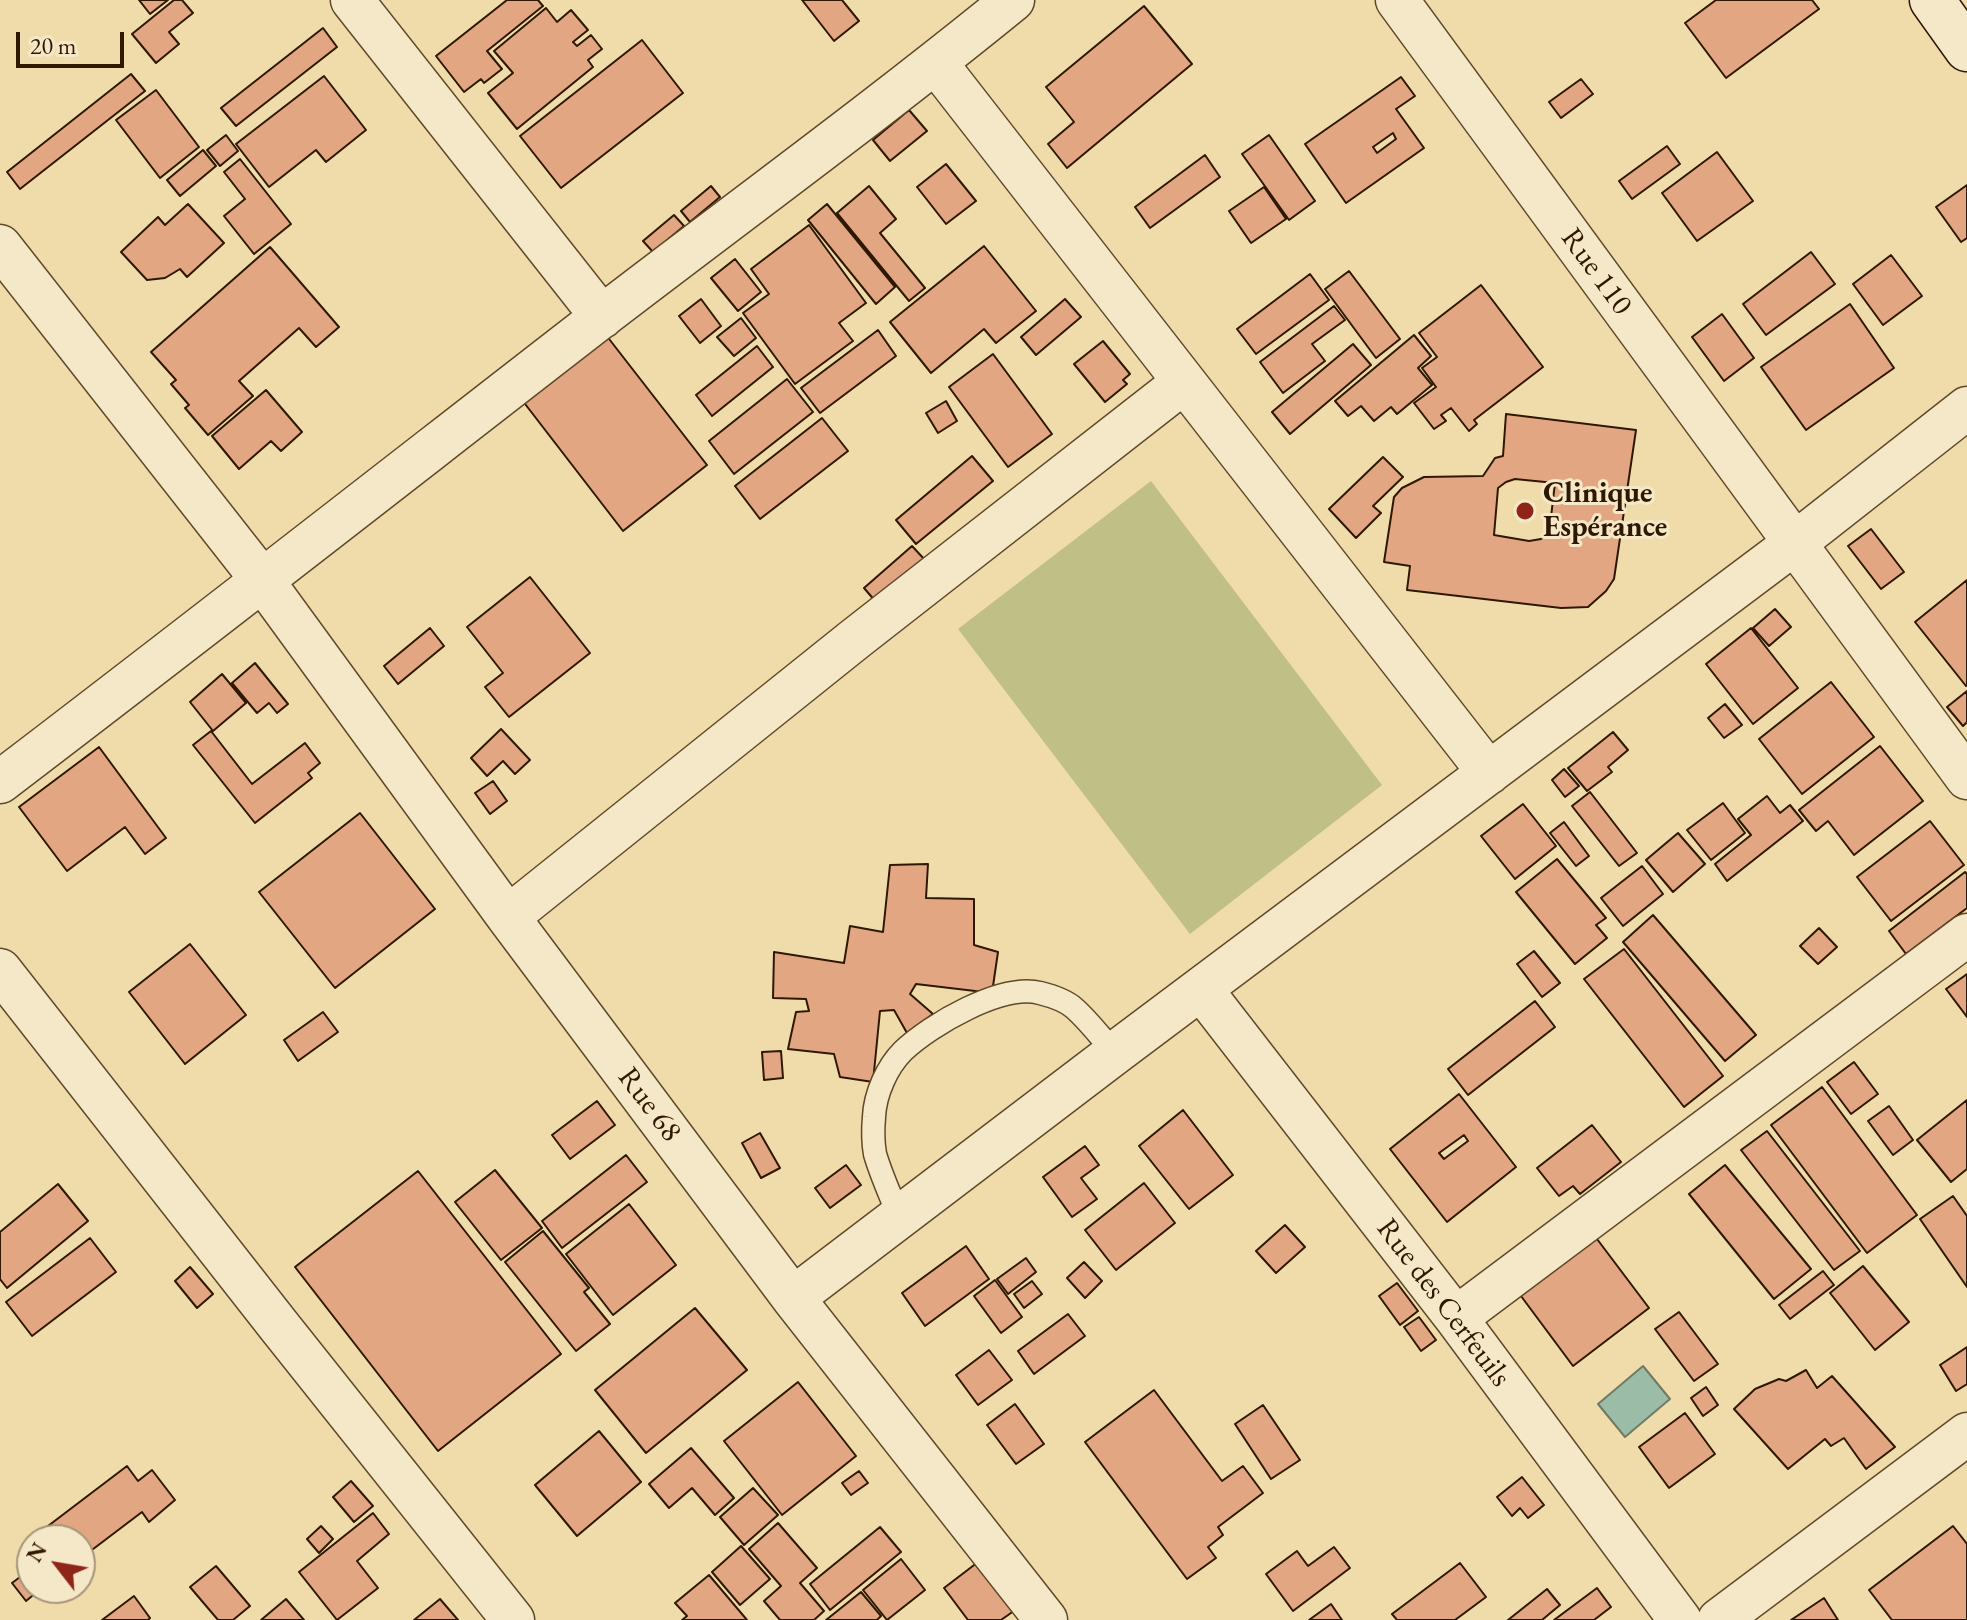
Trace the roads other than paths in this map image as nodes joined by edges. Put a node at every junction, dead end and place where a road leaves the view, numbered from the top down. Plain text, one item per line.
1 (352, 0) edge
2 (1013, 0) edge
3 (1397, 0) edge
4 (1932, 0) edge
5 (1967, 49) edge
6 (936, 63) junction
7 (0, 246) edge
8 (602, 317) junction
9 (1184, 382) junction
10 (1967, 408) edge
11 (1795, 543) junction
12 (263, 581) junction
13 (1489, 773) junction
14 (1967, 778) edge
15 (0, 782) edge
16 (508, 917) junction
17 (1967, 935) edge
18 (0, 970) edge
19 (1201, 989) junction
20 (1115, 1053) junction
21 (899, 1217) junction
22 (793, 1298) junction
23 (1456, 1318) junction
24 (1967, 1434) edge
25 (513, 1620) edge
26 (1046, 1620) edge
27 (1680, 1620) edge
28 (1719, 1620) edge

1 - 8 street
2 - 6 street
3 - 11 street, Rue 110
4 - 5 main road
6 - 8 street
6 - 9 street
7 - 12 street, Rue 68
8 - 12 street
9 - 13 street
9 - 16 street
10 - 11 street
11 - 13 street
11 - 14 street, Rue 110
12 - 15 street
12 - 16 street, Rue 68
13 - 19 street
16 - 22 street, Rue 68
17 - 23 street
18 - 25 street
19 - 20 street
19 - 23 street, Rue des Cerfeuils
20 - 21 street
20 - 21 lane
21 - 22 street
22 - 26 street, Rue 68
23 - 27 street, Rue des Cerfeuils
24 - 28 street

